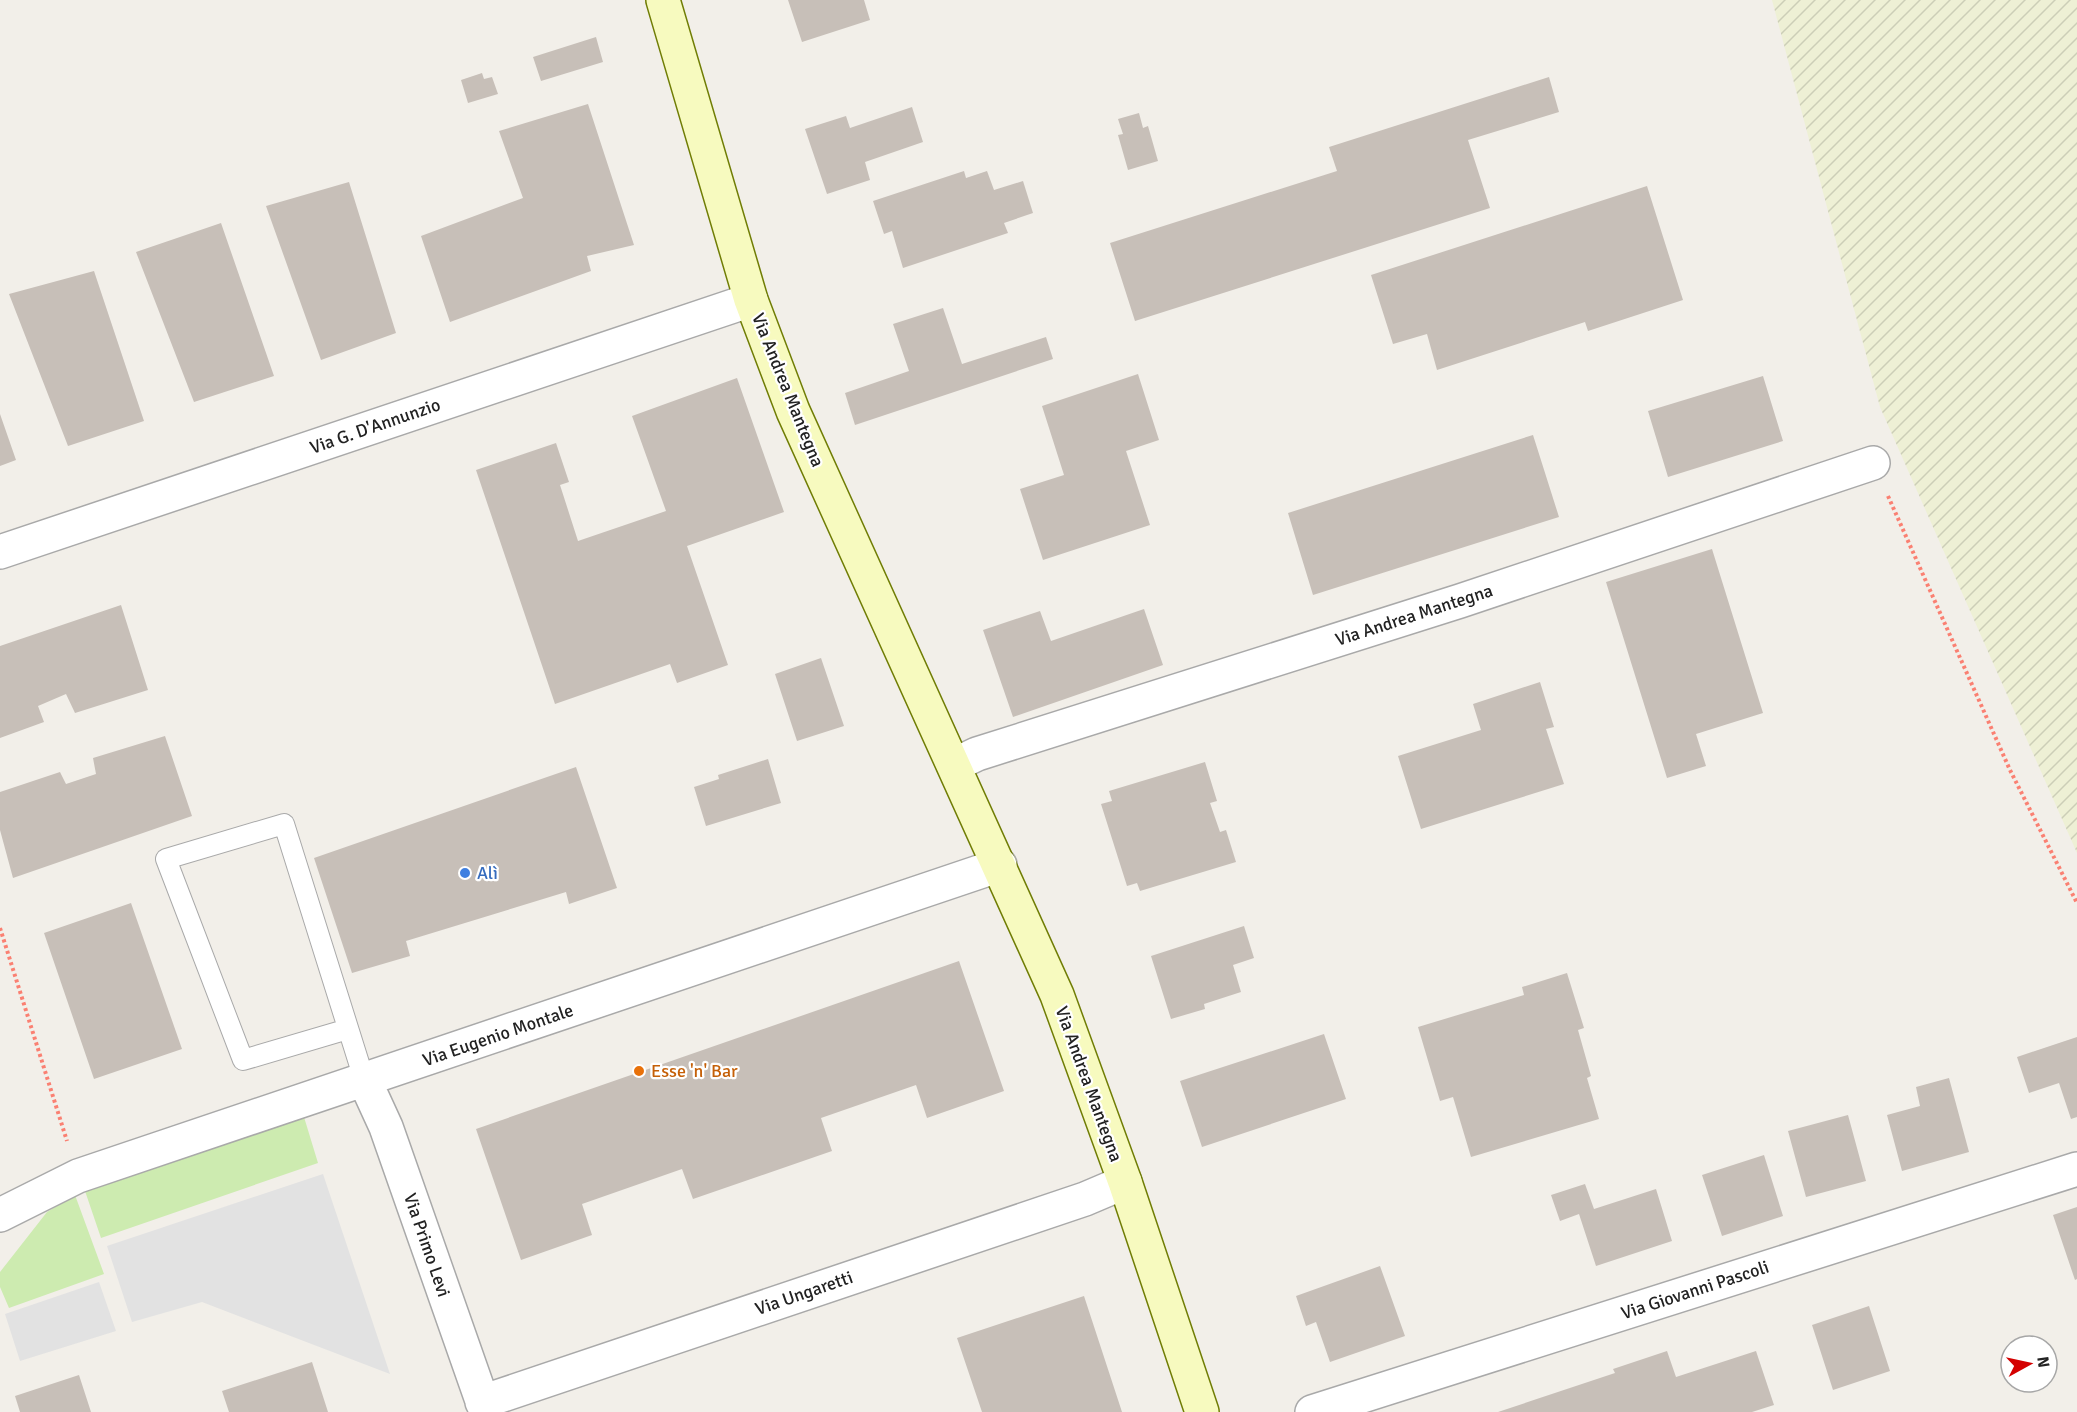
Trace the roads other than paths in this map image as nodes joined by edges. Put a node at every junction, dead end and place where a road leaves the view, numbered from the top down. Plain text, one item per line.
1 (663, 0) edge
2 (751, 300) junction
3 (1873, 463) road end
4 (0, 552) edge
5 (954, 765) junction
6 (1000, 865) junction
7 (348, 1029) junction
8 (364, 1079) junction
9 (2077, 1169) edge
10 (1125, 1182) junction
11 (0, 1215) edge
12 (484, 1407) edge
13 (1202, 1412) edge
14 (1312, 1412) edge

1 - 2 main road, Via Andrea Mantegna
2 - 4 street, Via G. D'Annunzio
2 - 5 main road, Via Andrea Mantegna
3 - 5 street, Via Andrea Mantegna
5 - 6 main road, Via Andrea Mantegna
6 - 8 street, Via Eugenio Montale
6 - 10 main road, Via Andrea Mantegna
7 - 7 lane
7 - 8 lane
8 - 11 street, Via Eugenio Montale
8 - 12 street, Via Primo Levi
9 - 14 street, Via Giovanni Pascoli
10 - 12 street, Via Ungaretti
10 - 13 main road, Via Andrea Mantegna

